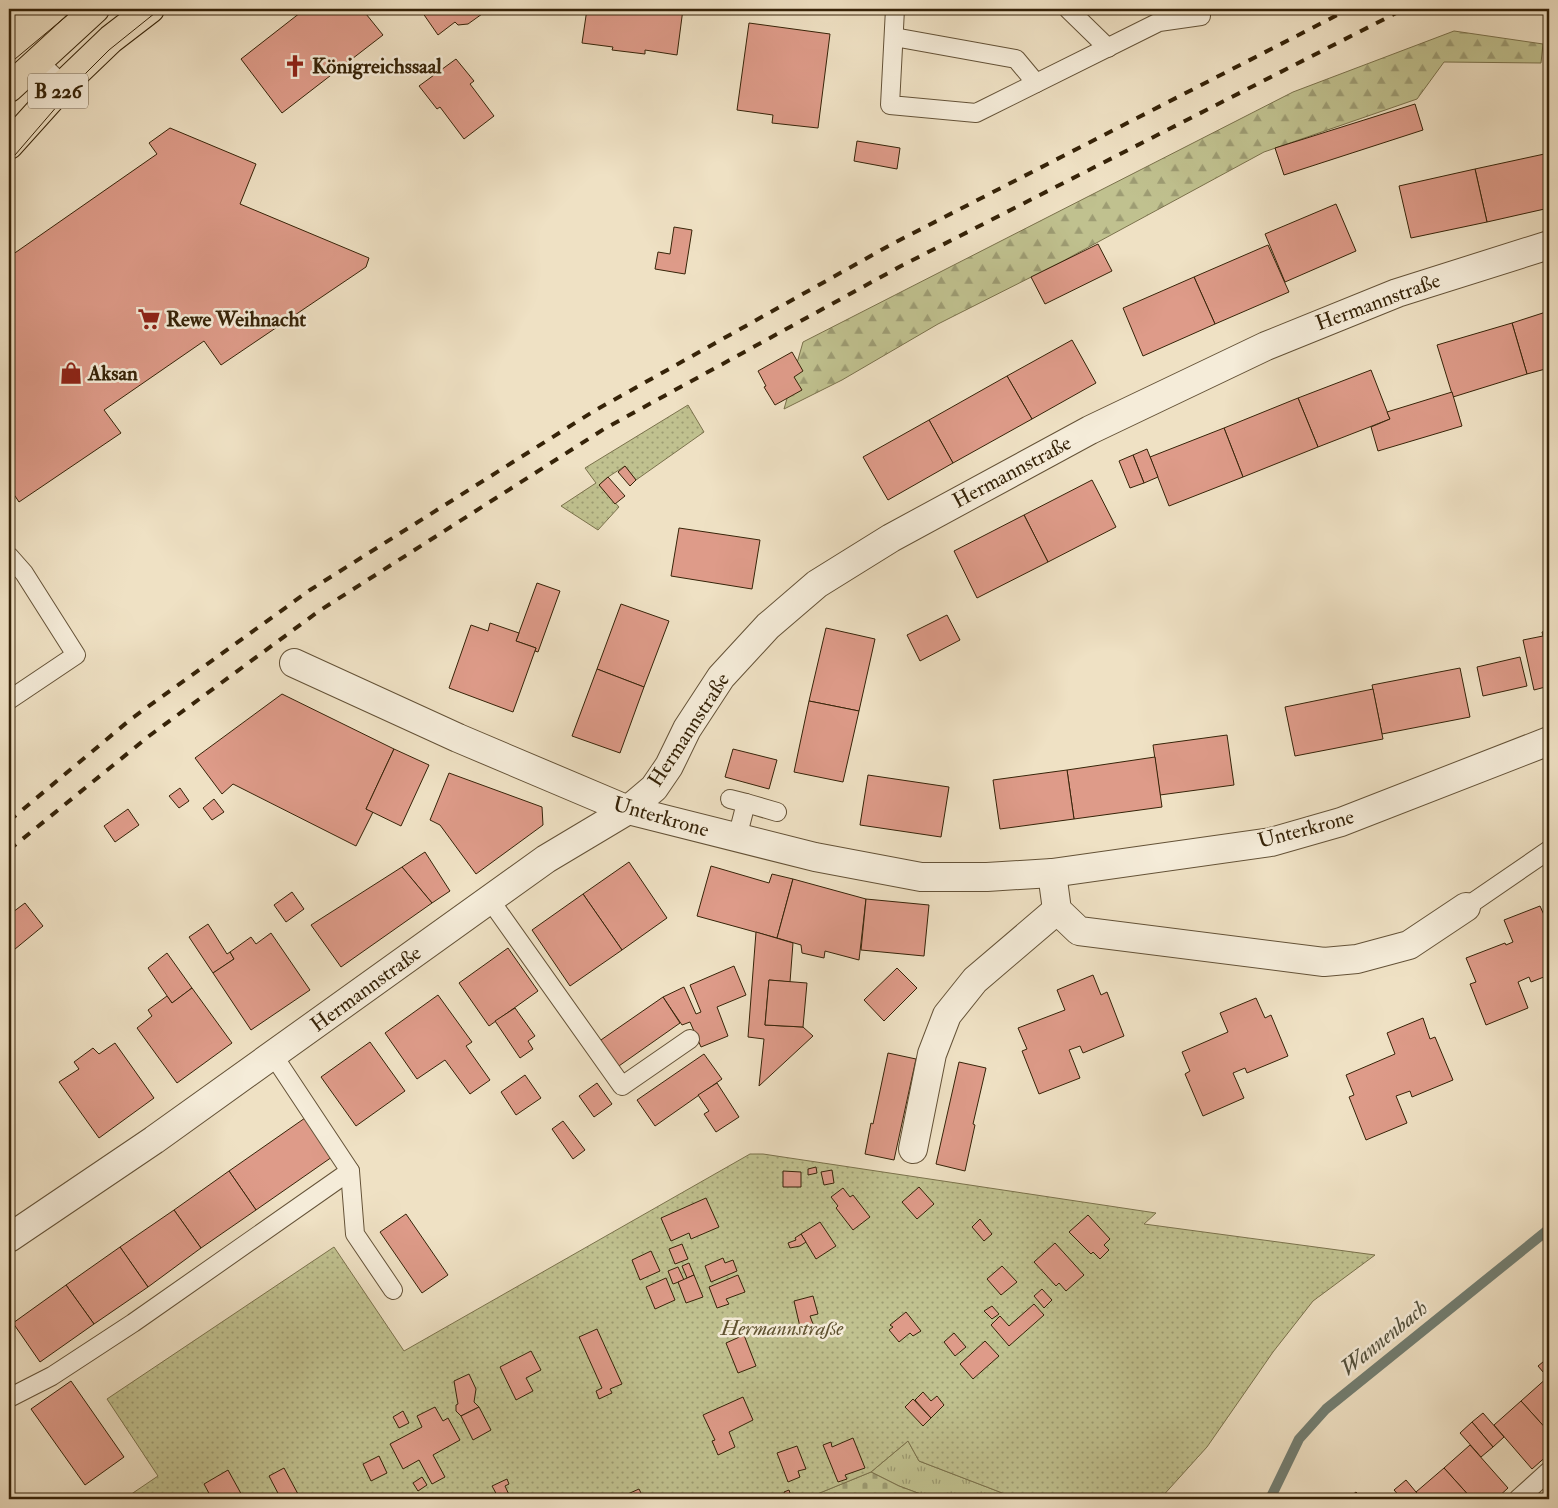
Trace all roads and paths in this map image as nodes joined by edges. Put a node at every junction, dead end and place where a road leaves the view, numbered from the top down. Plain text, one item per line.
1 (95, 9) edge
2 (150, 9) edge
3 (895, 9) edge
4 (1068, 9) edge
5 (1201, 16) dead end
6 (894, 37) junction
7 (1108, 48) junction
8 (38, 61) junction
9 (1036, 83) junction
10 (63, 85) junction
11 (9, 88) edge
12 (9, 145) edge
13 (1549, 245) edge
14 (9, 556) edge
15 (294, 663) dead end
16 (9, 700) edge
17 (1549, 741) edge
18 (628, 810) junction
19 (777, 812) dead end
20 (736, 838) junction
21 (1549, 850) edge
22 (1052, 873) junction
23 (490, 900) junction
24 (1466, 907) joint
25 (1057, 910) junction
26 (690, 1039) dead end
27 (273, 1055) junction
28 (913, 1149) dead end
29 (350, 1171) junction
30 (9, 1238) edge
31 (393, 1290) dead end
32 (9, 1398) edge
33 (1549, 1471) edge
34 (1518, 1499) edge

1 - 8 main road, B 226
2 - 10 main road, B 226
3 - 6 lane
4 - 7 lane
5 - 7 lane
6 - 9 lane
6 - 9 lane
7 - 9 lane
8 - 10 lane
8 - 11 main road, B 226
10 - 12 main road, B 226
13 - 18 street, Hermannstraße
14 - 16 lane
15 - 18 street, Unterkrone
17 - 22 street, Unterkrone
18 - 20 street, Unterkrone
18 - 23 street, Hermannstraße
19 - 20 lane
20 - 22 street, Unterkrone
21 - 24 lane
22 - 25 street
23 - 26 lane
23 - 27 street, Hermannstraße
24 - 25 street
25 - 28 street
27 - 29 lane
27 - 30 street, Hermannstraße
29 - 31 lane
29 - 32 lane
33 - 34 lane

